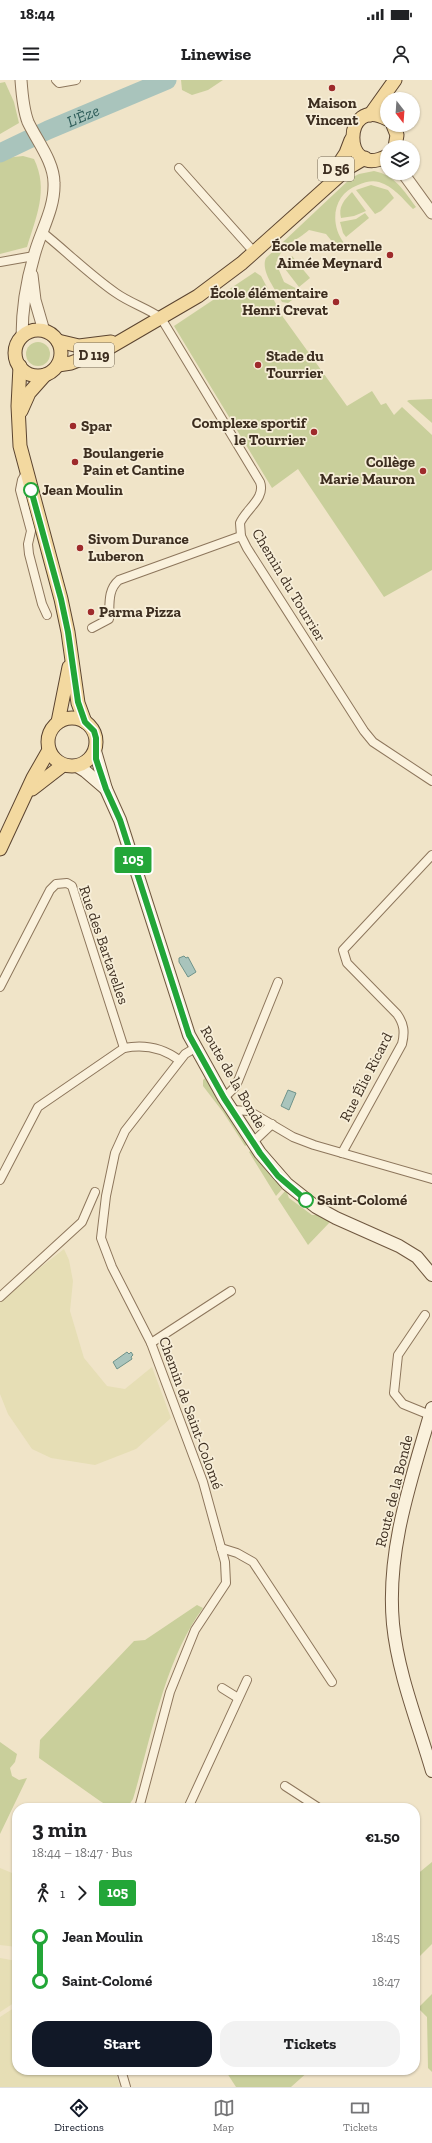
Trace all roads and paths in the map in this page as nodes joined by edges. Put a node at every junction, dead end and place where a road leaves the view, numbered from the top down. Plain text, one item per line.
1 (21, 80) edge
2 (56, 80) edge
3 (76, 80) edge
4 (396, 80) edge
5 (393, 92) edge
6 (370, 115) junction
7 (380, 116) edge
8 (352, 140) junction
9 (365, 158) junction
10 (380, 160) edge
11 (179, 168) dead end
12 (409, 180) edge
13 (415, 180) edge
14 (315, 197) junction
15 (432, 204) edge
16 (432, 213) edge
17 (42, 232) junction
18 (254, 252) junction
19 (34, 256) junction
20 (0, 262) edge
21 (31, 269) junction
22 (161, 318) junction
23 (44, 331) junction
24 (128, 336) junction
25 (22, 337) junction
26 (58, 341) junction
27 (58, 365) junction
28 (20, 366) junction
29 (45, 375) junction
30 (18, 417) junction
31 (26, 473) junction
32 (241, 536) junction
33 (47, 615) dead end
34 (92, 628) dead end
35 (71, 656) junction
36 (58, 722) junction
37 (85, 722) junction
38 (49, 750) junction
39 (95, 751) junction
40 (63, 765) junction
41 (77, 766) junction
42 (432, 781) edge
43 (106, 789) junction
44 (24, 797) junction
45 (0, 849) edge
46 (432, 855) edge
47 (278, 982) dead end
48 (0, 987) edge
49 (124, 1048) junction
50 (195, 1048) junction
51 (179, 1060) junction
52 (224, 1098) junction
53 (232, 1110) junction
54 (272, 1124) junction
55 (253, 1142) junction
56 (342, 1153) junction
57 (432, 1179) edge
58 (0, 1180) edge
59 (95, 1192) dead end
60 (432, 1275) edge
61 (231, 1291) dead end
62 (0, 1297) edge
63 (425, 1315) dead end
64 (151, 1342) junction
65 (431, 1412) edge
66 (221, 1548) junction
67 (247, 1680) dead end
68 (332, 1682) dead end
69 (222, 1688) dead end
70 (238, 1698) junction
71 (432, 1771) edge
72 (285, 1786) dead end
73 (140, 1803) edge
74 (190, 1803) edge
75 (311, 1803) edge
76 (122, 2075) edge
77 (126, 2087) edge

1 - 17 street
2 - 3 street
4 - 5 main road
4 - 6 main road
6 - 7 main road
6 - 8 main road
8 - 9 main road
8 - 14 main road, D 56
9 - 10 main road
9 - 14 main road, D 56
11 - 18 street
12 - 16 street
13 - 15 street
14 - 18 main road, D 56
17 - 19 street
17 - 22 street
18 - 22 main road, D 56
19 - 20 street
19 - 21 street
21 - 23 street
21 - 25 street
22 - 24 main road, D 119
22 - 32 street, Chemin du Tourrier
23 - 25 main road
23 - 26 main road
24 - 26 main road, D 119
24 - 27 main road, D 119
25 - 28 main road
26 - 27 main road
27 - 29 main road
28 - 29 main road
28 - 30 main road
29 - 30 main road
30 - 31 main road
31 - 33 street
31 - 35 main road
32 - 34 street
32 - 42 street, Chemin du Tourrier
35 - 36 main road
35 - 37 main road
36 - 37 main road
36 - 38 main road
37 - 39 main road
38 - 40 main road
38 - 44 main road
39 - 41 main road
39 - 43 main road, Route de la Bonde
40 - 41 main road
40 - 44 main road
41 - 43 main road, Route de la Bonde
43 - 50 main road, Route de la Bonde
44 - 45 main road
46 - 56 street, Rue Élie Ricard
47 - 52 street
48 - 49 street, Rue des Bartavelles
49 - 51 street
49 - 58 street
50 - 51 street, Chemin de Saint-Colomé
50 - 52 main road, Route de la Bonde
51 - 64 street, Chemin de Saint-Colomé
52 - 53 main road, Route de la Bonde
53 - 54 street
53 - 55 main road, Route de la Bonde
54 - 55 street
54 - 56 street
55 - 60 main road, Route de la Bonde
56 - 57 street
59 - 62 street
61 - 64 street
63 - 65 street
64 - 66 street, Chemin de Saint-Colomé
65 - 71 main road, Route de la Bonde
66 - 68 street
66 - 73 street, Chemin de Saint-Colomé
67 - 70 street
69 - 70 street
70 - 74 street
72 - 75 street
76 - 77 street

